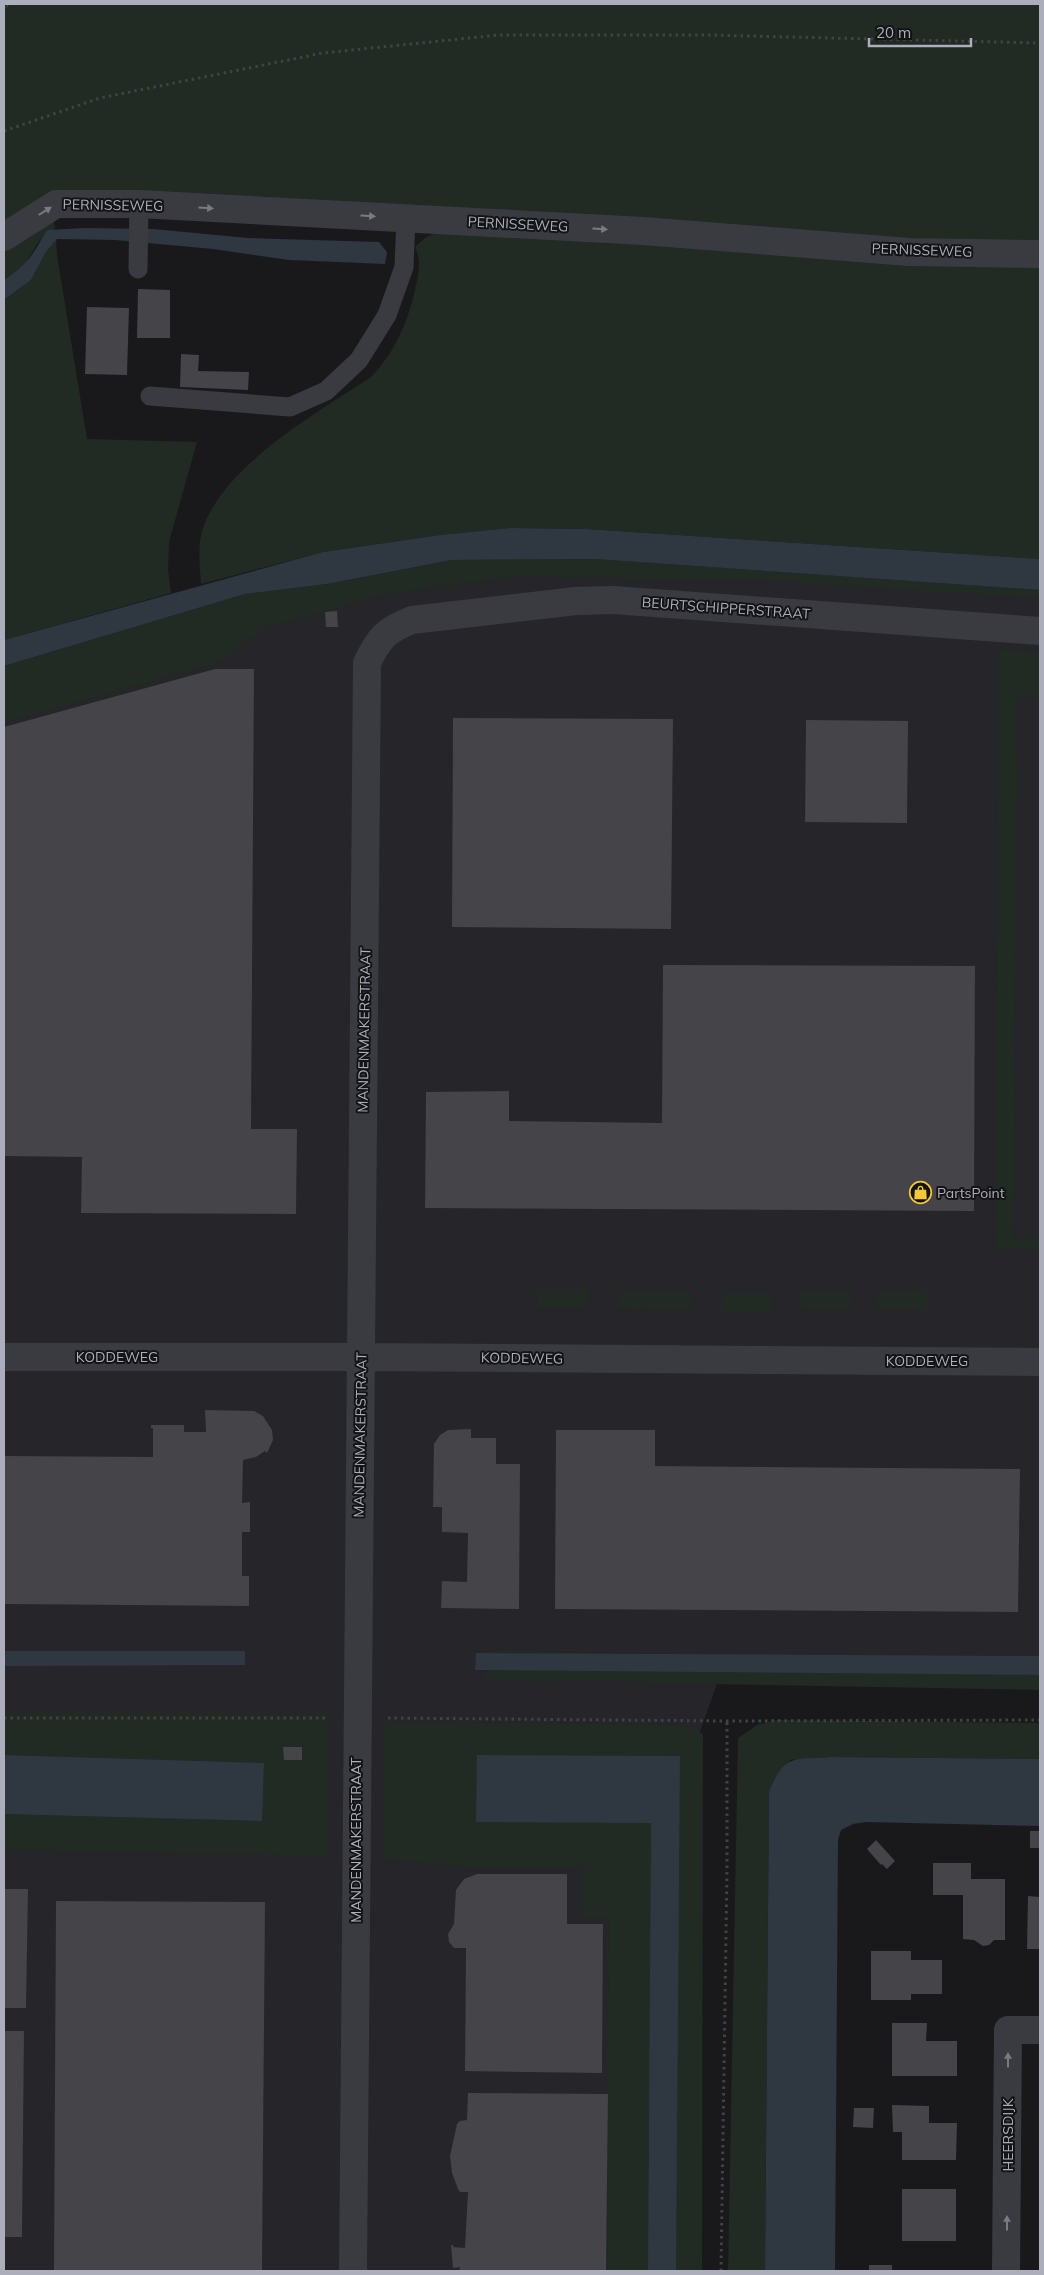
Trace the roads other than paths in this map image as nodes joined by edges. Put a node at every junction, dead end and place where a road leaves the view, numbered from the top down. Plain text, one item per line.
1 (139, 214) junction
2 (406, 218) junction
3 (4, 237) edge
4 (1040, 254) edge
5 (138, 269) dead end
6 (150, 396) dead end
7 (412, 620) joint
8 (1040, 631) edge
9 (4, 1357) edge
10 (360, 1357) junction
11 (1040, 1362) edge
12 (1040, 2030) edge
13 (353, 2271) edge
14 (1006, 2271) edge

1 -> 2 street, PERNISSEWEG
3 -> 1 street, PERNISSEWEG
1 - 5 lane
2 -> 4 street, PERNISSEWEG
2 - 6 lane
7 - 8 street, BEURTSCHIPPERSTRAAT
7 - 10 street, MANDENMAKERSTRAAT
9 - 10 street, KODDEWEG
10 - 11 street, KODDEWEG
10 - 13 street, MANDENMAKERSTRAAT
14 -> 12 street, HEERSDIJK

